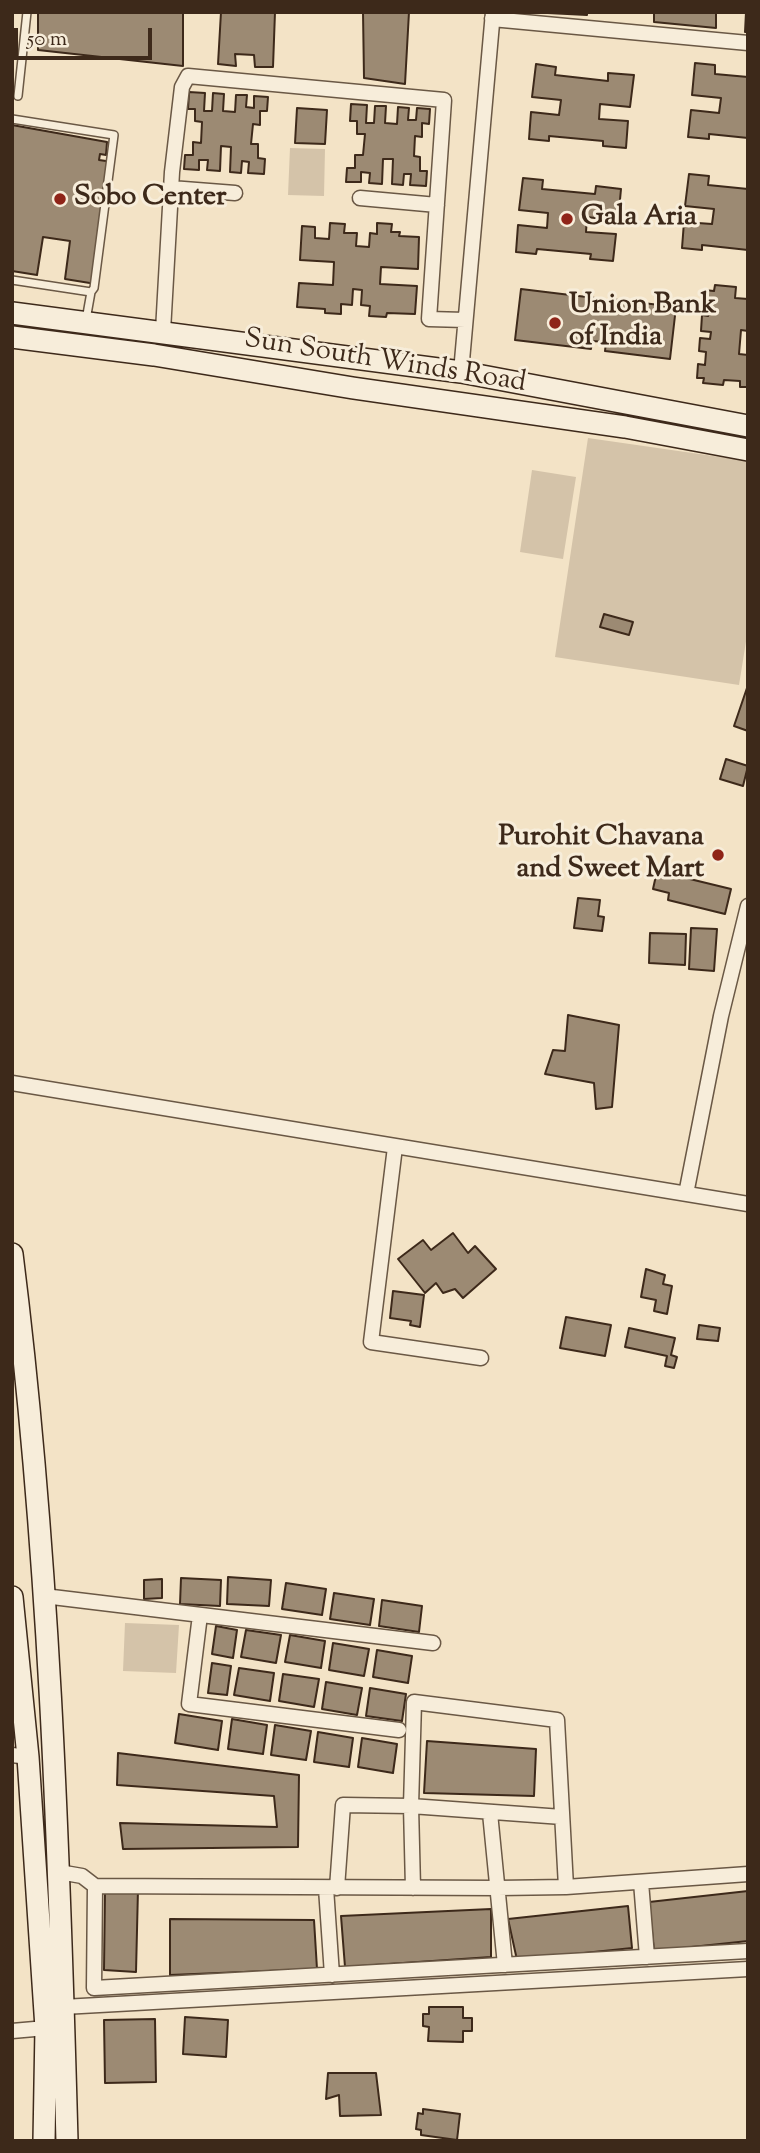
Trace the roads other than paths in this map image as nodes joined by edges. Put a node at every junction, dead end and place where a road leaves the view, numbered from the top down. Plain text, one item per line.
1 (27, 12) edge
2 (492, 15) edge
3 (748, 43) edge
4 (19, 96) dead end
5 (12, 119) edge
6 (171, 188) junction
7 (236, 193) dead end
8 (360, 198) dead end
9 (437, 205) junction
10 (12, 280) edge
11 (91, 292) junction
12 (12, 313) edge
13 (465, 320) junction
14 (86, 321) junction
15 (163, 331) junction
16 (12, 337) edge
17 (461, 372) junction
18 (748, 426) edge
19 (748, 450) edge
20 (748, 906) edge
21 (12, 1083) edge
22 (395, 1147) junction
23 (686, 1194) junction
24 (748, 1204) edge
25 (12, 1254) edge
26 (481, 1358) dead end
27 (44, 1596) junction
28 (12, 1597) edge
29 (200, 1615) junction
30 (433, 1643) dead end
31 (399, 1730) dead end
32 (20, 1756) edge
33 (411, 1807) junction
34 (490, 1813) junction
35 (562, 1817) junction
36 (59, 1872) junction
37 (748, 1874) edge
38 (641, 1882) junction
39 (95, 1886) junction
40 (566, 1887) junction
41 (331, 1888) junction
42 (414, 1888) junction
43 (498, 1888) junction
44 (748, 1951) edge
45 (647, 1957) junction
46 (505, 1965) junction
47 (748, 1969) edge
48 (332, 1975) junction
49 (63, 2007) junction
50 (46, 2028) junction
51 (12, 2031) edge
52 (44, 2141) edge
53 (67, 2141) edge

1 - 4 lane
2 - 3 street
2 - 13 street
5 - 11 lane
6 - 7 street
6 - 9 street
6 - 15 street
8 - 9 street
9 - 13 street
10 - 11 lane
11 - 14 lane
12 - 14 street
13 - 17 street
14 - 15 street
15 - 17 street
16 - 19 street, Sun South Winds Road
17 - 18 street
20 - 23 street
21 - 22 street
22 - 23 street
22 - 26 street
23 - 24 street
25 - 27 street
27 - 29 street
27 - 36 street
28 - 32 street
29 - 30 street
29 - 31 street
32 - 50 street
33 - 34 street
33 - 35 street
33 - 41 street
33 - 42 street
34 - 35 street
34 - 43 street
35 - 40 street
36 - 39 street
36 - 49 street
37 - 38 street
38 - 40 street
38 - 45 street
39 - 41 street
39 - 48 street
40 - 43 street
41 - 42 street
41 - 48 street
42 - 43 street
43 - 46 street
44 - 45 street
45 - 46 street
46 - 48 street
47 - 49 street
49 - 53 street
50 - 51 street
50 - 52 street

